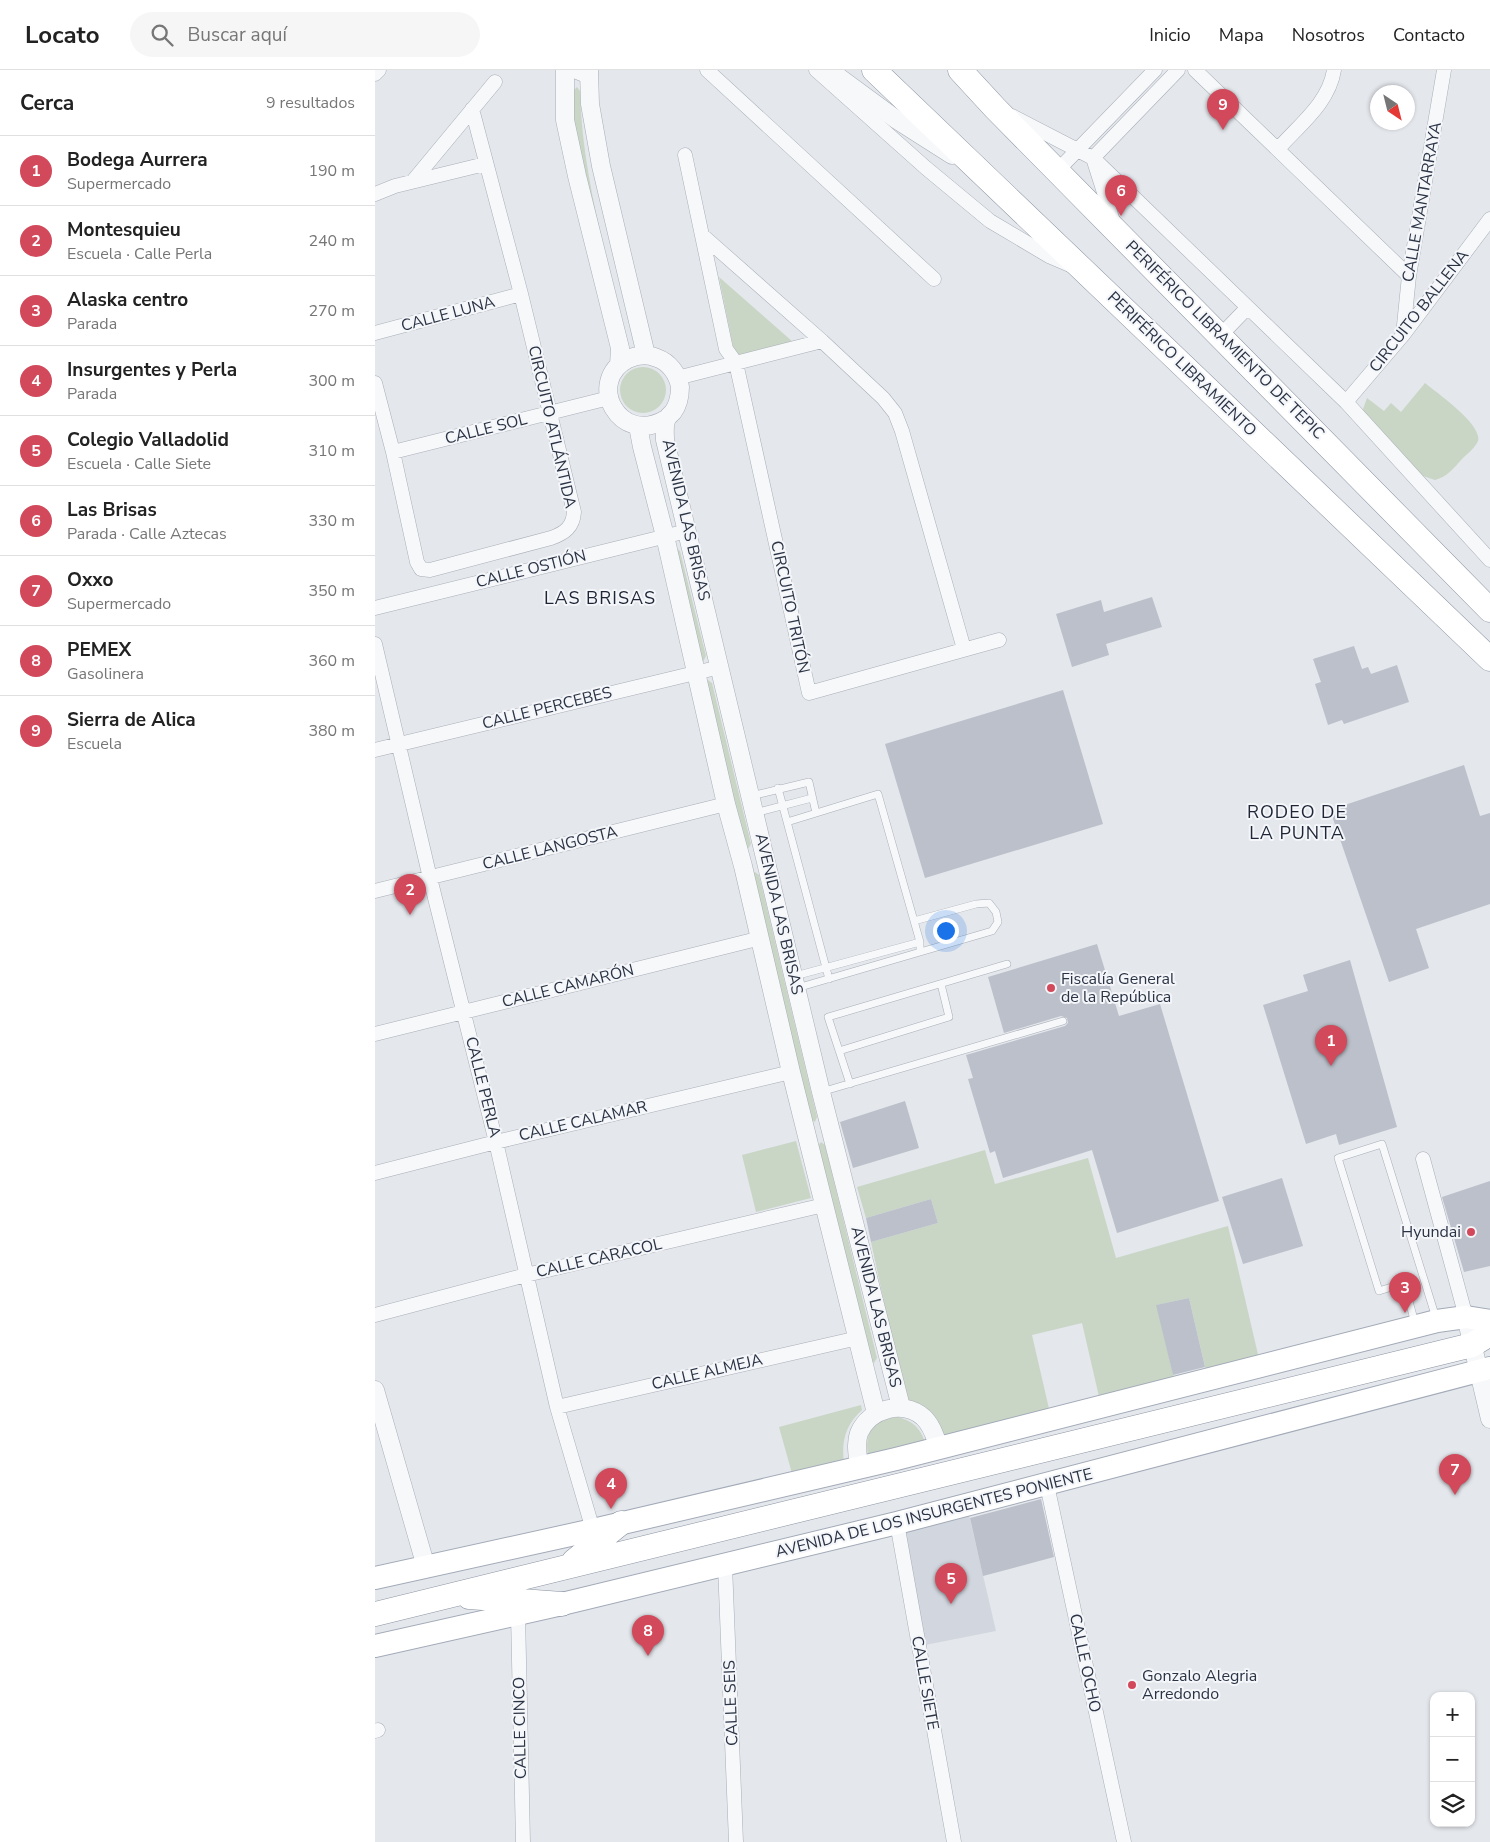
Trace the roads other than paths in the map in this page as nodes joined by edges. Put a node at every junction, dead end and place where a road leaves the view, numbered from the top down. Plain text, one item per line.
1 (379, 70) edge
2 (565, 70) edge
3 (571, 70) edge
4 (707, 70) edge
5 (816, 70) edge
6 (829, 70) edge
7 (874, 70) edge
8 (960, 70) edge
9 (1155, 70) edge
10 (1178, 70) edge
11 (1195, 70) edge
12 (1334, 70) edge
13 (1444, 70) edge
14 (375, 74) edge
15 (589, 74) edge
16 (495, 82) dead end
17 (995, 108) junction
18 (472, 110) junction
19 (1078, 149) junction
20 (1278, 149) junction
21 (685, 155) dead end
22 (1093, 158) junction
23 (485, 164) junction
24 (973, 164) junction
25 (1058, 170) junction
26 (413, 181) junction
27 (375, 194) edge
28 (1490, 219) edge
29 (1116, 229) junction
30 (702, 235) junction
31 (1086, 273) junction
32 (1409, 276) junction
33 (933, 279) dead end
34 (521, 294) junction
35 (1247, 308) junction
36 (375, 333) edge
37 (1403, 335) junction
38 (1220, 336) junction
39 (822, 341) junction
40 (646, 355) junction
41 (736, 363) junction
42 (619, 365) junction
43 (677, 378) junction
44 (375, 383) edge
45 (609, 398) junction
46 (1346, 402) junction
47 (549, 413) junction
48 (666, 419) junction
49 (639, 426) junction
50 (393, 452) junction
51 (687, 531) junction
52 (665, 536) junction
53 (1490, 560) edge
54 (1398, 573) junction
55 (375, 608) edge
56 (1490, 610) edge
57 (999, 640) dead end
58 (375, 644) edge
59 (964, 649) junction
60 (1490, 650) edge
61 (1490, 659) edge
62 (720, 667) junction
63 (696, 672) junction
64 (398, 745) junction
65 (375, 750) edge
66 (778, 788) junction
67 (812, 798) junction
68 (726, 804) junction
69 (753, 804) junction
70 (783, 805) junction
71 (815, 814) junction
72 (787, 822) junction
73 (766, 861) junction
74 (743, 866) junction
75 (430, 878) junction
76 (375, 891) edge
77 (914, 922) junction
78 (761, 938) junction
79 (920, 942) junction
80 (889, 949) junction
81 (920, 951) junction
82 (857, 960) junction
83 (891, 960) junction
84 (1007, 964) dead end
85 (826, 967) junction
86 (860, 970) junction
87 (829, 979) junction
88 (795, 982) junction
89 (941, 984) junction
90 (464, 1012) junction
91 (1063, 1021) dead end
92 (375, 1034) edge
93 (839, 1051) junction
94 (791, 1072) junction
95 (850, 1084) junction
96 (821, 1092) junction
97 (496, 1142) junction
98 (1423, 1159) dead end
99 (375, 1173) edge
100 (824, 1205) junction
101 (527, 1275) junction
102 (375, 1315) edge
103 (1466, 1317) junction
104 (1490, 1320) edge
105 (1427, 1324) junction
106 (857, 1338) junction
107 (1484, 1343) edge
108 (891, 1368) junction
109 (1484, 1370) edge
110 (866, 1374) junction
111 (377, 1401) edge
112 (557, 1407) junction
113 (901, 1407) junction
114 (876, 1413) junction
115 (1490, 1419) edge
116 (939, 1447) junction
117 (859, 1467) junction
118 (1047, 1485) junction
119 (621, 1523) junction
120 (897, 1523) junction
121 (593, 1530) junction
122 (568, 1565) junction
123 (725, 1565) junction
124 (426, 1566) junction
125 (375, 1578) edge
126 (449, 1596) junction
127 (562, 1604) junction
128 (375, 1614) edge
129 (518, 1614) junction
130 (375, 1646) edge
131 (523, 1842) edge
132 (737, 1842) edge
133 (954, 1842) edge
134 (1124, 1842) edge

1 - 14 street
2 - 42 street
3 - 15 street
4 - 33 street
5 - 31 street
6 - 24 street
7 - 24 highway, PERIFÉRICO LIBRAMIENTO
8 - 17 highway, PERIFÉRICO LIBRAMIENTO DE TEPIC
9 - 19 street
10 - 22 street
11 - 20 street
12 - 20 street
13 - 32 street, CALLE MANTARRAYA
15 - 40 street
16 - 18 street
17 - 19 street
17 - 25 highway, PERIFÉRICO LIBRAMIENTO DE TEPIC
18 - 23 street, CIRCUITO ATLÁNTIDA
18 - 26 street
19 - 22 street
19 - 25 street
20 - 32 street
21 - 30 street, CIRCUITO TRITÓN
22 - 29 street
22 - 35 street
23 - 26 street
23 - 34 street, CIRCUITO ATLÁNTIDA
24 - 31 highway, PERIFÉRICO LIBRAMIENTO
25 - 29 highway, PERIFÉRICO LIBRAMIENTO DE TEPIC
26 - 27 street
28 - 37 street, CIRCUITO BALLENA
29 - 38 highway, PERIFÉRICO LIBRAMIENTO DE TEPIC
30 - 39 street
30 - 41 street, CIRCUITO TRITÓN
31 - 54 highway, PERIFÉRICO LIBRAMIENTO
32 - 37 street, CALLE MANTARRAYA
34 - 36 street, CALLE LUNA
34 - 47 street, CIRCUITO ATLÁNTIDA
35 - 38 street
35 - 46 street
37 - 46 street, CIRCUITO BALLENA
38 - 56 highway, PERIFÉRICO LIBRAMIENTO DE TEPIC
39 - 41 street
39 - 59 street
40 - 42 street
40 - 43 street
41 - 43 street
41 - 59 street, CIRCUITO TRITÓN
42 - 45 street
43 - 48 street, AVENIDA LAS BRISAS
44 - 50 street, CIRCUITO ATLÁNTIDA
45 - 47 street, CALLE SOL
45 - 49 street
46 - 53 street
47 - 50 street, CALLE SOL
47 - 50 street, CIRCUITO ATLÁNTIDA
48 - 49 street, AVENIDA LAS BRISAS
48 - 51 street, AVENIDA LAS BRISAS
49 - 52 street, AVENIDA LAS BRISAS
51 - 52 street, CALLE OSTIÓN
51 - 62 street, AVENIDA LAS BRISAS
52 - 55 street, CALLE OSTIÓN
52 - 63 street, AVENIDA LAS BRISAS
54 - 60 highway
54 - 61 highway, PERIFÉRICO LIBRAMIENTO
57 - 59 street, CIRCUITO TRITÓN
58 - 64 street, CALLE PERLA
62 - 63 street, CALLE PERCEBES
62 - 69 street, AVENIDA LAS BRISAS
63 - 64 street, CALLE PERCEBES
63 - 68 street, AVENIDA LAS BRISAS
64 - 65 street, CALLE PERCEBES
64 - 75 street, CALLE PERLA
66 - 67 lane
66 - 69 lane
66 - 70 lane
67 - 70 lane
67 - 71 lane
68 - 74 street, AVENIDA LAS BRISAS
68 - 75 street, CALLE LANGOSTA
69 - 70 lane
69 - 73 street, AVENIDA LAS BRISAS
70 - 72 lane
71 - 72 lane
71 - 77 lane
72 - 85 lane
73 - 74 street
73 - 88 street, AVENIDA LAS BRISAS
74 - 78 street, AVENIDA LAS BRISAS
75 - 76 street, CALLE LANGOSTA
75 - 90 street, CALLE PERLA
77 - 79 lane
77 - 81 lane
78 - 90 street, CALLE CAMARÓN
78 - 94 street, AVENIDA LAS BRISAS
79 - 80 lane
79 - 81 lane
80 - 82 lane
80 - 83 lane
81 - 83 lane
82 - 85 lane
82 - 86 lane
83 - 86 lane
84 - 89 lane
85 - 87 lane
85 - 88 lane
86 - 87 lane
87 - 88 lane
88 - 96 street, AVENIDA LAS BRISAS
89 - 93 lane
89 - 93 lane
90 - 92 street, CALLE CAMARÓN
90 - 97 street, CALLE PERLA
91 - 95 lane
93 - 95 lane
94 - 97 street, CALLE CALAMAR
94 - 100 street, AVENIDA LAS BRISAS
95 - 96 lane
96 - 108 street, AVENIDA LAS BRISAS
97 - 99 street, CALLE CALAMAR
97 - 101 street, CALLE PERLA
98 - 103 street
100 - 101 street, CALLE CARACOL
100 - 106 street, AVENIDA LAS BRISAS
101 - 102 street, CALLE CARACOL
101 - 112 street, CALLE PERLA
103 - 104 main road
103 - 105 main road
103 - 107 street
105 - 105 lane
105 - 116 main road
106 - 110 street, AVENIDA LAS BRISAS
106 - 112 street, CALLE ALMEJA
107 - 109 street
107 - 122 highway
108 - 110 street
108 - 113 street, AVENIDA LAS BRISAS
109 - 115 street
109 - 118 main road, AVENIDA DE LOS INSURGENTES PONIENTE
110 - 114 street, AVENIDA LAS BRISAS
111 - 124 street
112 - 121 street, CALLE PERLA
113 - 114 street, AVENIDA LAS BRISAS
113 - 116 street, AVENIDA LAS BRISAS
114 - 117 street
116 - 117 main road
117 - 119 main road
118 - 120 main road, AVENIDA DE LOS INSURGENTES PONIENTE
118 - 134 street, CALLE OCHO
119 - 121 main road
119 - 122 highway
120 - 123 main road, AVENIDA DE LOS INSURGENTES PONIENTE
120 - 133 street, CALLE SIETE
121 - 124 main road
122 - 126 highway
123 - 127 main road, AVENIDA DE LOS INSURGENTES PONIENTE
123 - 132 street, CALLE SEIS
124 - 125 main road
126 - 127 highway
126 - 128 highway
127 - 129 main road, AVENIDA DE LOS INSURGENTES PONIENTE
129 - 130 main road, AVENIDA DE LOS INSURGENTES PONIENTE
129 - 131 street, CALLE CINCO

